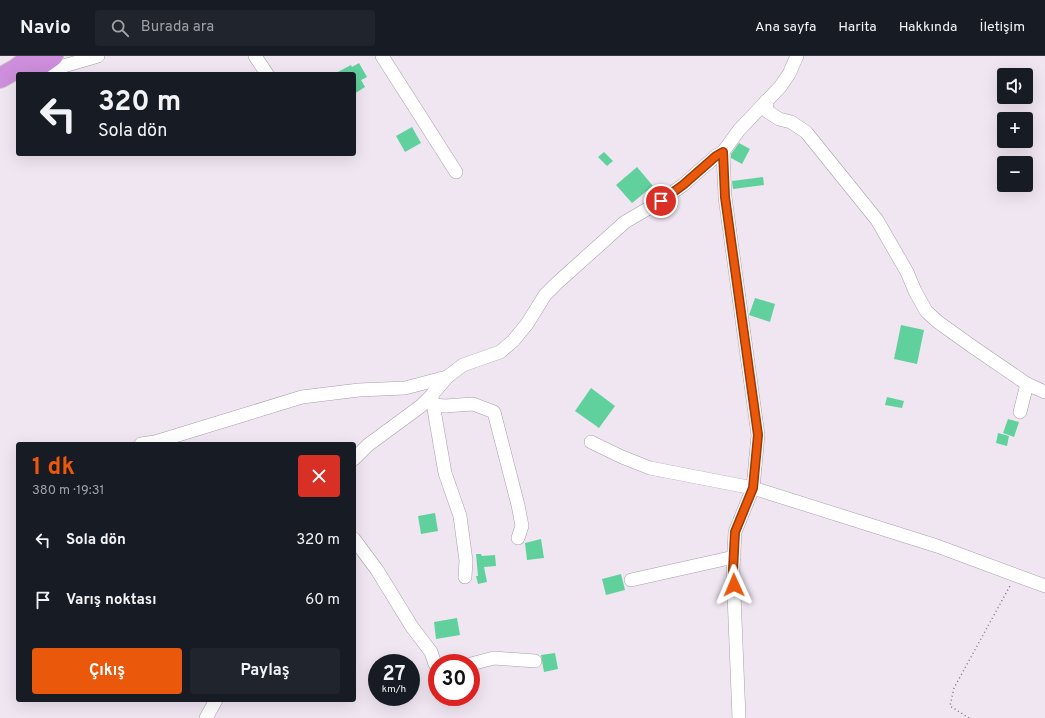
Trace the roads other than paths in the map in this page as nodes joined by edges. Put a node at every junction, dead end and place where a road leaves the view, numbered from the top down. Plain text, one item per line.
1 (53, 56) edge
2 (98, 56) edge
3 (255, 56) edge
4 (382, 56) edge
5 (797, 56) edge
6 (24, 68) edge
7 (266, 72) edge
8 (16, 76) edge
9 (0, 78) edge
10 (0, 92) edge
11 (766, 101) junction
12 (723, 152) junction
13 (456, 172) dead end
14 (447, 377) junction
15 (1028, 384) junction
16 (1045, 392) edge
17 (432, 400) junction
18 (1020, 412) dead end
19 (155, 442) edge
20 (591, 442) dead end
21 (356, 457) edge
22 (753, 488) junction
23 (518, 538) dead end
24 (356, 542) edge
25 (734, 556) junction
26 (465, 577) dead end
27 (631, 580) dead end
28 (1045, 586) edge
29 (432, 654) edge
30 (535, 661) dead end
31 (480, 662) edge
32 (215, 702) edge
33 (206, 718) edge
34 (739, 718) edge

1 - 6 highway
2 - 6 street
3 - 7 street
4 - 13 street
5 - 11 street
6 - 9 highway
8 - 10 highway
11 - 12 street
11 - 15 street
12 - 14 street
12 - 22 street
14 - 17 street
14 - 19 street
15 - 16 street
15 - 18 street
17 - 21 street
17 - 23 street
17 - 26 street
20 - 22 street
22 - 25 street
22 - 28 street
24 - 29 street
25 - 27 street
25 - 34 street
30 - 31 street
32 - 33 street

